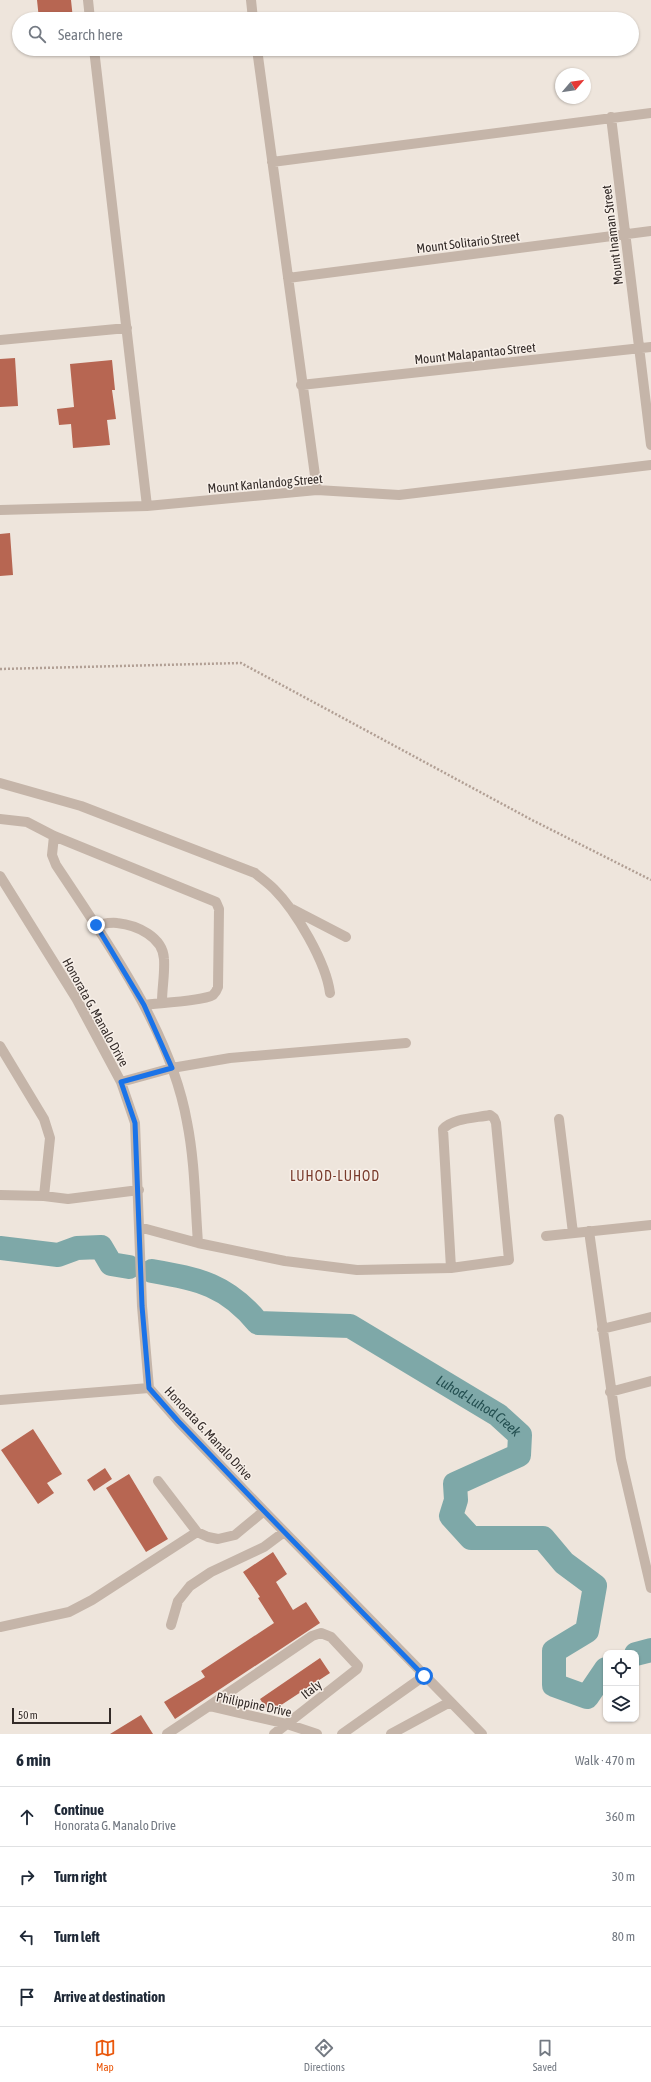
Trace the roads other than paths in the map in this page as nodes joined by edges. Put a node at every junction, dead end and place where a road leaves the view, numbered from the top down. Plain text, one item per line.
1 (88, 0) edge
2 (251, 0) edge
3 (89, 12) edge
4 (252, 12) edge
5 (95, 56) edge
6 (258, 56) edge
7 (651, 113) edge
8 (611, 118) junction
9 (272, 162) junction
10 (651, 231) edge
11 (624, 235) junction
12 (288, 278) junction
13 (127, 328) junction
14 (0, 340) edge
15 (651, 347) edge
16 (639, 348) junction
17 (302, 385) junction
18 (651, 445) edge
19 (651, 465) edge
20 (317, 490) junction
21 (147, 506) junction
22 (0, 510) edge
23 (0, 783) edge
24 (0, 819) edge
25 (54, 836) junction
26 (0, 876) edge
27 (290, 908) junction
28 (96, 925) junction
29 (346, 937) dead end
30 (330, 992) dead end
31 (162, 1002) junction
32 (144, 1005) junction
33 (406, 1043) dead end
34 (0, 1046) edge
35 (172, 1068) junction
36 (121, 1082) junction
37 (559, 1119) dead end
38 (139, 1190) junction
39 (0, 1195) edge
40 (44, 1196) junction
41 (651, 1225) edge
42 (139, 1227) junction
43 (589, 1231) junction
44 (573, 1233) junction
45 (546, 1236) dead end
46 (198, 1243) junction
47 (451, 1268) junction
48 (651, 1317) edge
49 (602, 1329) junction
50 (651, 1381) edge
51 (149, 1388) junction
52 (610, 1392) junction
53 (0, 1400) edge
54 (158, 1481) dead end
55 (264, 1511) junction
56 (197, 1532) junction
57 (284, 1532) junction
58 (651, 1588) edge
59 (171, 1625) dead end
60 (0, 1627) edge
61 (424, 1676) junction
62 (450, 1702) junction
63 (210, 1706) junction
64 (287, 1724) junction
65 (168, 1734) edge
66 (274, 1734) edge
67 (317, 1734) edge
68 (342, 1734) edge
69 (391, 1734) edge
70 (482, 1734) edge

1 - 3 street
2 - 4 street
5 - 13 street
6 - 9 street
7 - 8 street
8 - 9 street
8 - 11 street, Mount Inaman Street
9 - 12 street
10 - 11 street, Mount Solitario Street
11 - 12 street, Mount Solitario Street
11 - 16 street, Mount Inaman Street
12 - 17 street
13 - 14 street
13 - 21 street
15 - 16 street, Mount Malapantao Street
16 - 17 street, Mount Malapantao Street
16 - 18 street, Mount Inaman Street
17 - 20 street
19 - 20 street, Mount Kanlandog Street
20 - 21 street, Mount Kanlandog Street
21 - 22 street, Mount Kanlandog Street
23 - 27 street
24 - 25 street
25 - 28 street
25 - 31 street
26 - 36 street, Honorata G. Manalo Drive
27 - 29 street
27 - 30 street
28 - 31 street
28 - 32 street
31 - 32 street
32 - 35 street
33 - 35 street
34 - 40 street
35 - 36 street
35 - 46 street
36 - 38 street, Honorata G. Manalo Drive
37 - 44 street
38 - 40 street
38 - 42 street, Honorata G. Manalo Drive
39 - 40 street
41 - 43 street
42 - 46 street
42 - 51 street, Honorata G. Manalo Drive
43 - 44 street
43 - 49 street
44 - 45 street
46 - 47 street
47 - 47 street
48 - 49 street
49 - 52 street
50 - 52 street
51 - 53 street
51 - 55 street, Honorata G. Manalo Drive
52 - 58 street
54 - 56 street
55 - 56 street
55 - 57 street, Honorata G. Manalo Drive
56 - 60 street
57 - 59 street
57 - 61 street, Honorata G. Manalo Drive
61 - 62 street, Honorata G. Manalo Drive
61 - 68 street
62 - 69 street
62 - 70 street, Honorata G. Manalo Drive
63 - 64 street, Philippine Drive
63 - 64 street, Italy
63 - 65 street, Philippine Drive
64 - 66 street, Italy
64 - 67 street, Philippine Drive

